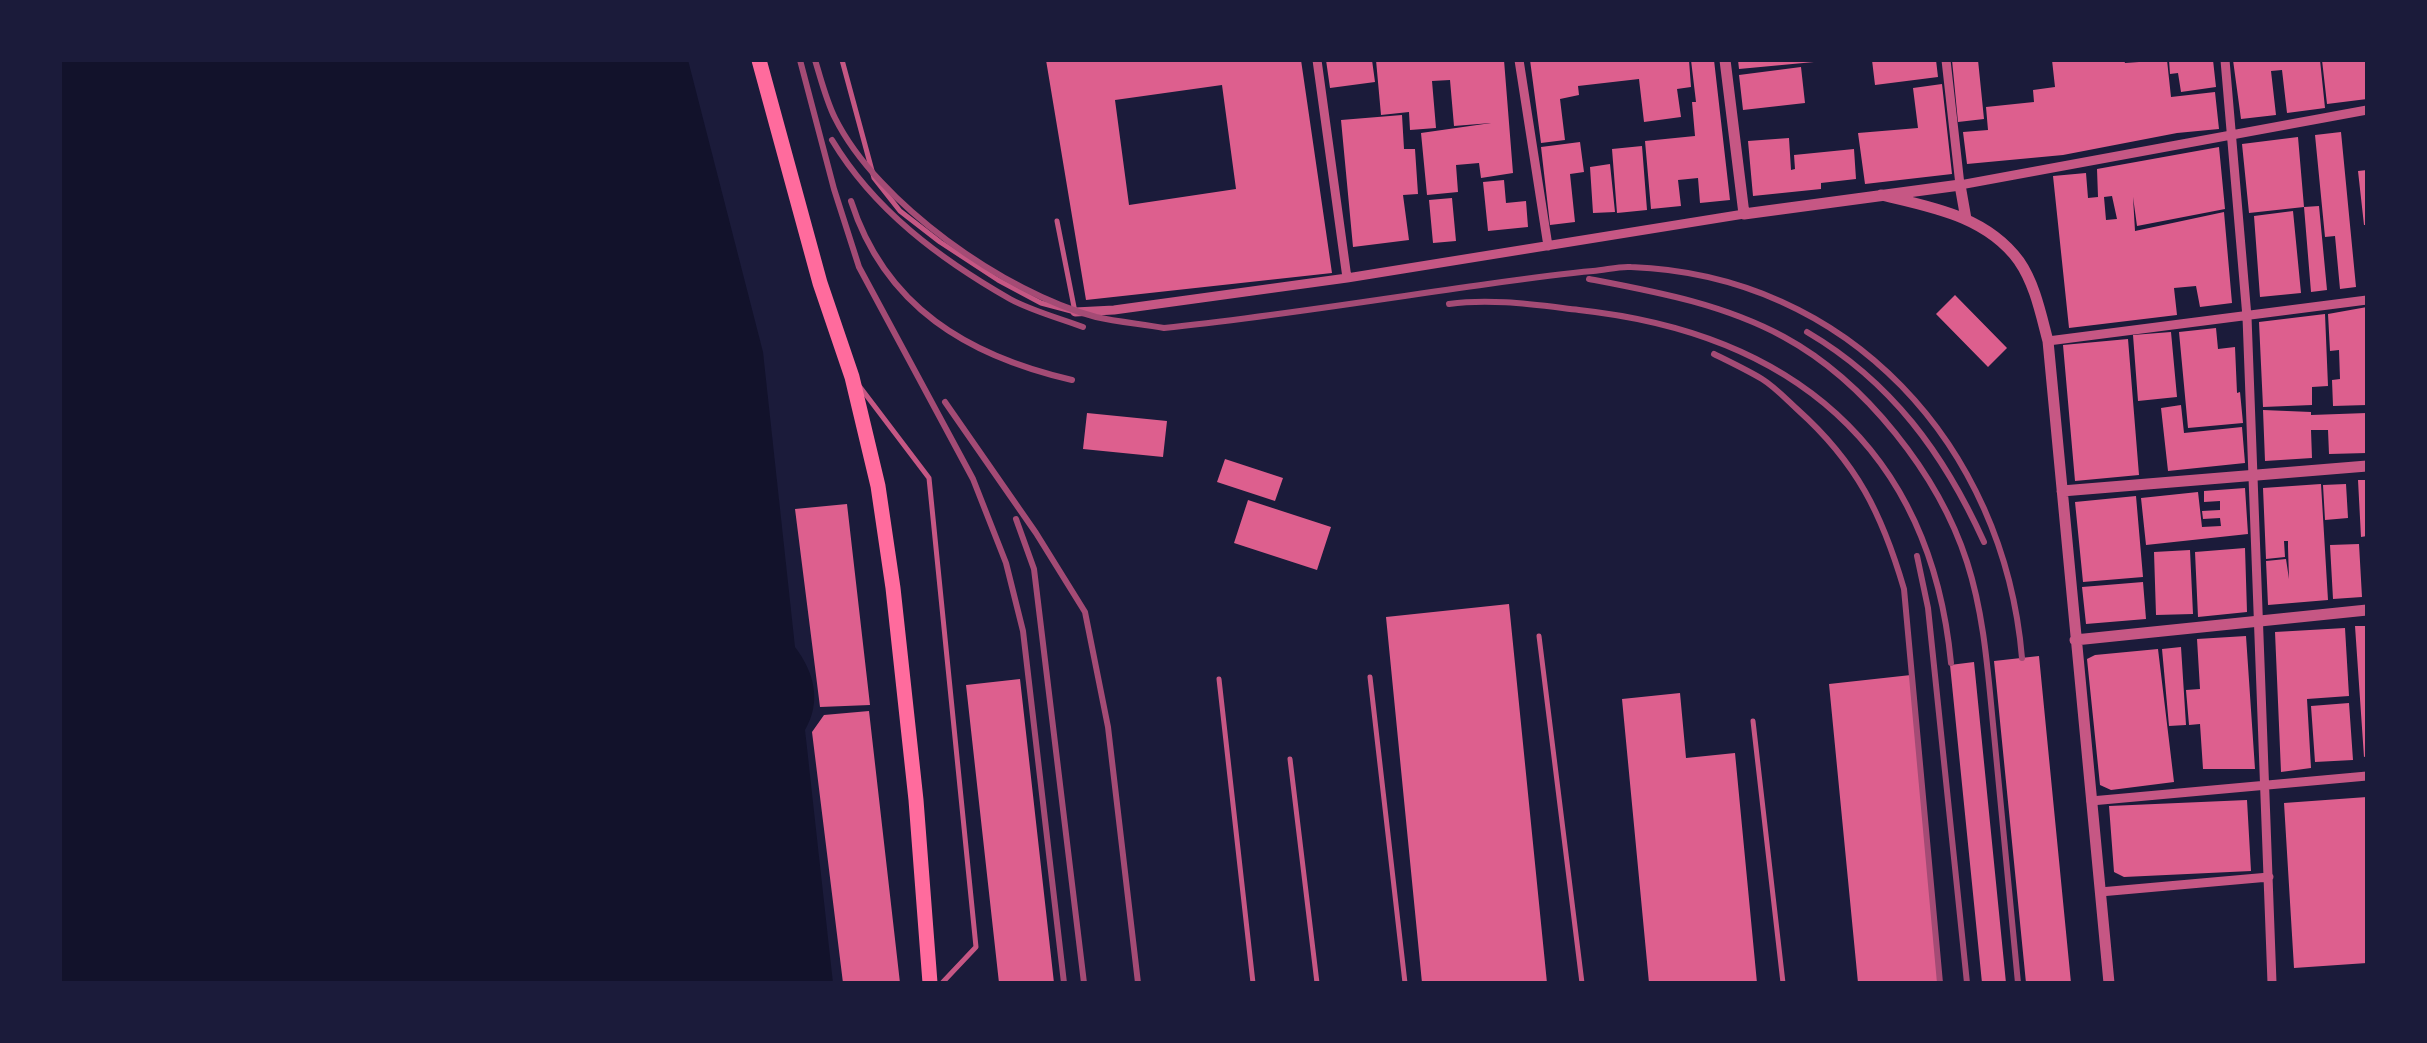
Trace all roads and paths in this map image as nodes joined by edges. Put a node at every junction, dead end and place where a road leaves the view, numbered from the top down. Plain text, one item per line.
1 (760, 60) edge
2 (842, 60) edge
3 (1316, 60) edge
4 (1518, 60) edge
5 (1726, 60) edge
6 (1946, 60) edge
7 (2226, 60) edge
8 (2367, 110) edge
9 (2233, 136) junction
10 (1960, 185) junction
11 (1881, 196) junction
12 (1744, 214) junction
13 (1966, 219) junction
14 (1057, 222) dead end
15 (1548, 246) junction
16 (1347, 278) junction
17 (2367, 300) edge
18 (1075, 312) junction
19 (2247, 317) junction
20 (2048, 341) junction
21 (852, 377) junction
22 (2367, 466) edge
23 (2254, 473) junction
24 (2062, 491) junction
25 (2367, 610) edge
26 (2261, 620) junction
27 (1539, 636) dead end
28 (2075, 640) junction
29 (1370, 677) dead end
30 (1219, 679) dead end
31 (1753, 721) dead end
32 (1290, 760) dead end
33 (2367, 776) edge
34 (2266, 786) junction
35 (2091, 801) junction
36 (2269, 877) junction
37 (2100, 892) junction
38 (930, 983) edge
39 (942, 983) edge
40 (1253, 983) edge
41 (1317, 983) edge
42 (1406, 983) edge
43 (1582, 983) edge
44 (1783, 983) edge
45 (2109, 983) edge
46 (2272, 983) edge

1 - 21 main road
2 - 18 lane
3 - 16 street
4 - 15 street
5 - 12 street
6 - 10 street
7 - 9 street
8 - 9 street
9 - 10 street
9 - 19 street
10 - 11 street
10 - 13 street
11 - 12 street
11 - 13 street
12 - 15 street
13 - 20 street
14 - 18 lane
15 - 16 street
16 - 18 street
17 - 19 street
19 - 20 street
19 - 23 street
20 - 24 street
21 - 38 main road
21 - 39 lane
22 - 23 street
23 - 24 street
23 - 26 street
24 - 28 street
25 - 26 street
26 - 28 street
26 - 34 street
27 - 43 lane
28 - 35 street
29 - 42 lane
30 - 40 lane
31 - 44 lane
32 - 41 lane
33 - 34 street
34 - 35 street
34 - 36 street
35 - 37 street
36 - 37 street
36 - 46 street
37 - 45 street

